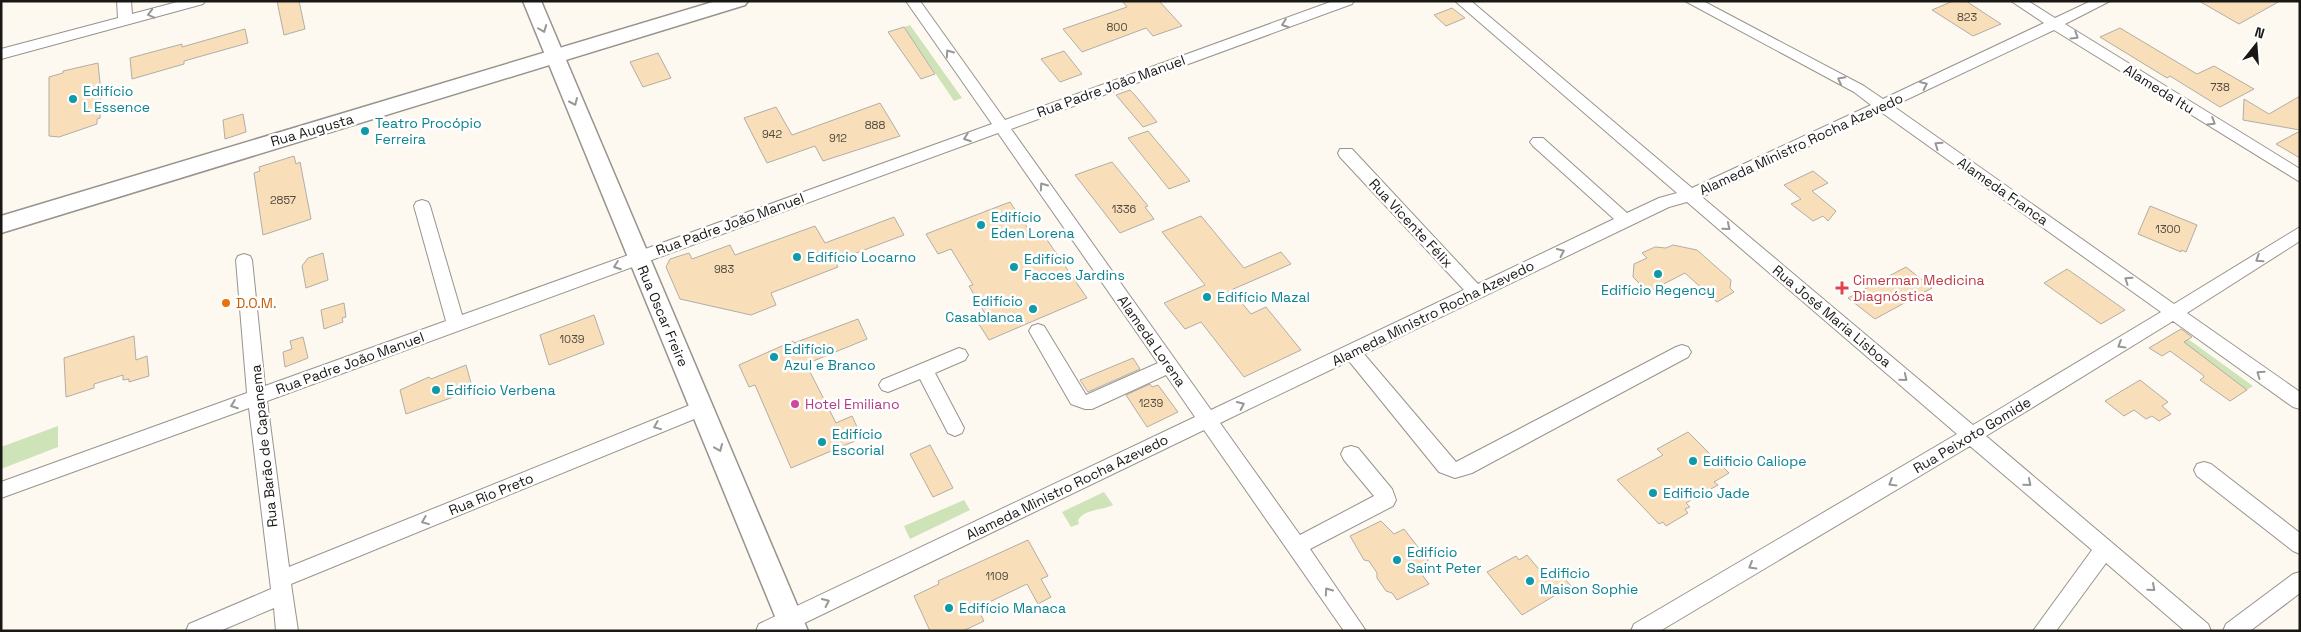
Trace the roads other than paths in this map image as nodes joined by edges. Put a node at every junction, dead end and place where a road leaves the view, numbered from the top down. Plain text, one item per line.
1 (124, 1) edge
2 (198, 1) edge
3 (532, 1) edge
4 (738, 1) edge
5 (913, 1) edge
6 (1347, 1) edge
7 (1462, 1) edge
8 (1692, 1) edge
9 (2018, 1) edge
10 (2103, 1) edge
11 (1310, 8) edge
12 (125, 20) junction
13 (2055, 24) junction
14 (1, 54) edge
15 (554, 58) junction
16 (1882, 105) junction
17 (1000, 126) junction
18 (1538, 142) dead end
19 (1346, 153) dead end
20 (2300, 177) edge
21 (1690, 196) junction
22 (422, 206) dead end
23 (1626, 221) junction
24 (1, 225) edge
25 (2300, 233) edge
26 (639, 258) junction
27 (244, 260) dead end
28 (1476, 292) junction
29 (2174, 313) junction
30 (456, 324) junction
31 (1038, 331) dead end
32 (1352, 352) junction
33 (1682, 352) dead end
34 (958, 355) dead end
35 (1169, 366) junction
36 (924, 370) junction
37 (888, 384) dead end
38 (257, 396) junction
39 (2300, 402) edge
40 (702, 408) junction
41 (1208, 420) junction
42 (956, 428) dead end
43 (1972, 435) junction
44 (1351, 454) dead end
45 (2204, 470) dead end
46 (1, 490) edge
47 (2300, 544) edge
48 (1297, 546) junction
49 (2105, 548) junction
50 (2300, 580) edge
51 (280, 587) junction
52 (793, 625) edge
53 (1655, 628) edge
54 (196, 631) edge
55 (287, 631) edge
56 (766, 631) edge
57 (1356, 631) edge
58 (2043, 631) edge
59 (2201, 631) edge
60 (2233, 631) edge

1 - 12 street
2 -> 12 street
3 -> 15 street, Rua Oscar Freire
4 - 15 main road, Rua Augusta
17 -> 5 street, Alameda Lorena
6 - 11 street, Rua Padre João Manuel
7 - 21 street, Rua José Maria Lisboa
16 -> 8 street, Alameda Franca
9 - 13 street, Alameda Itu
10 - 13 street, Alameda Ministro Rocha Azevedo
11 -> 17 street, Rua Padre João Manuel
12 - 14 street
16 -> 13 street, Alameda Ministro Rocha Azevedo
13 -> 20 street, Alameda Itu
15 - 24 main road, Rua Augusta
15 -> 26 street, Rua Oscar Freire
16 - 21 street, Alameda Ministro Rocha Azevedo
29 -> 16 street, Alameda Franca
17 -> 26 street, Rua Padre João Manuel
35 -> 17 street, Alameda Lorena
18 - 23 street
19 - 28 street, Rua Vicente Félix
21 - 23 street, Alameda Ministro Rocha Azevedo
21 -> 43 street, Rua José Maria Lisboa
22 - 30 street
28 -> 23 street, Alameda Ministro Rocha Azevedo
25 -> 29 street, Rua Peixoto Gomide
26 -> 30 street, Rua Padre João Manuel
26 - 40 street, Rua Oscar Freire
27 - 38 street, Rua Barão de Capanema
28 - 32 street, Alameda Ministro Rocha Azevedo
39 -> 29 street, Alameda Franca
29 -> 43 street, Rua Peixoto Gomide
30 - 38 street, Rua Padre João Manuel
31 - 35 street
32 - 33 street
41 -> 32 street, Alameda Ministro Rocha Azevedo
34 - 36 street
35 - 41 street, Alameda Lorena
36 - 37 street
36 - 42 street
38 -> 46 street, Rua Padre João Manuel
38 - 51 street, Rua Barão de Capanema
40 -> 51 street, Rua Rio Preto
40 -> 52 street, Rua Oscar Freire
41 - 48 street, Alameda Lorena
52 -> 41 street, Alameda Ministro Rocha Azevedo
43 -> 49 street, Rua José Maria Lisboa
43 -> 53 street, Rua Peixoto Gomide
44 - 48 street
45 - 47 street
57 -> 48 street, Alameda Lorena
49 - 58 street
49 -> 59 street, Rua José Maria Lisboa
50 - 60 street
51 - 54 street, Rua Rio Preto
51 - 55 street, Rua Barão de Capanema
52 - 56 street, Alameda Ministro Rocha Azevedo

